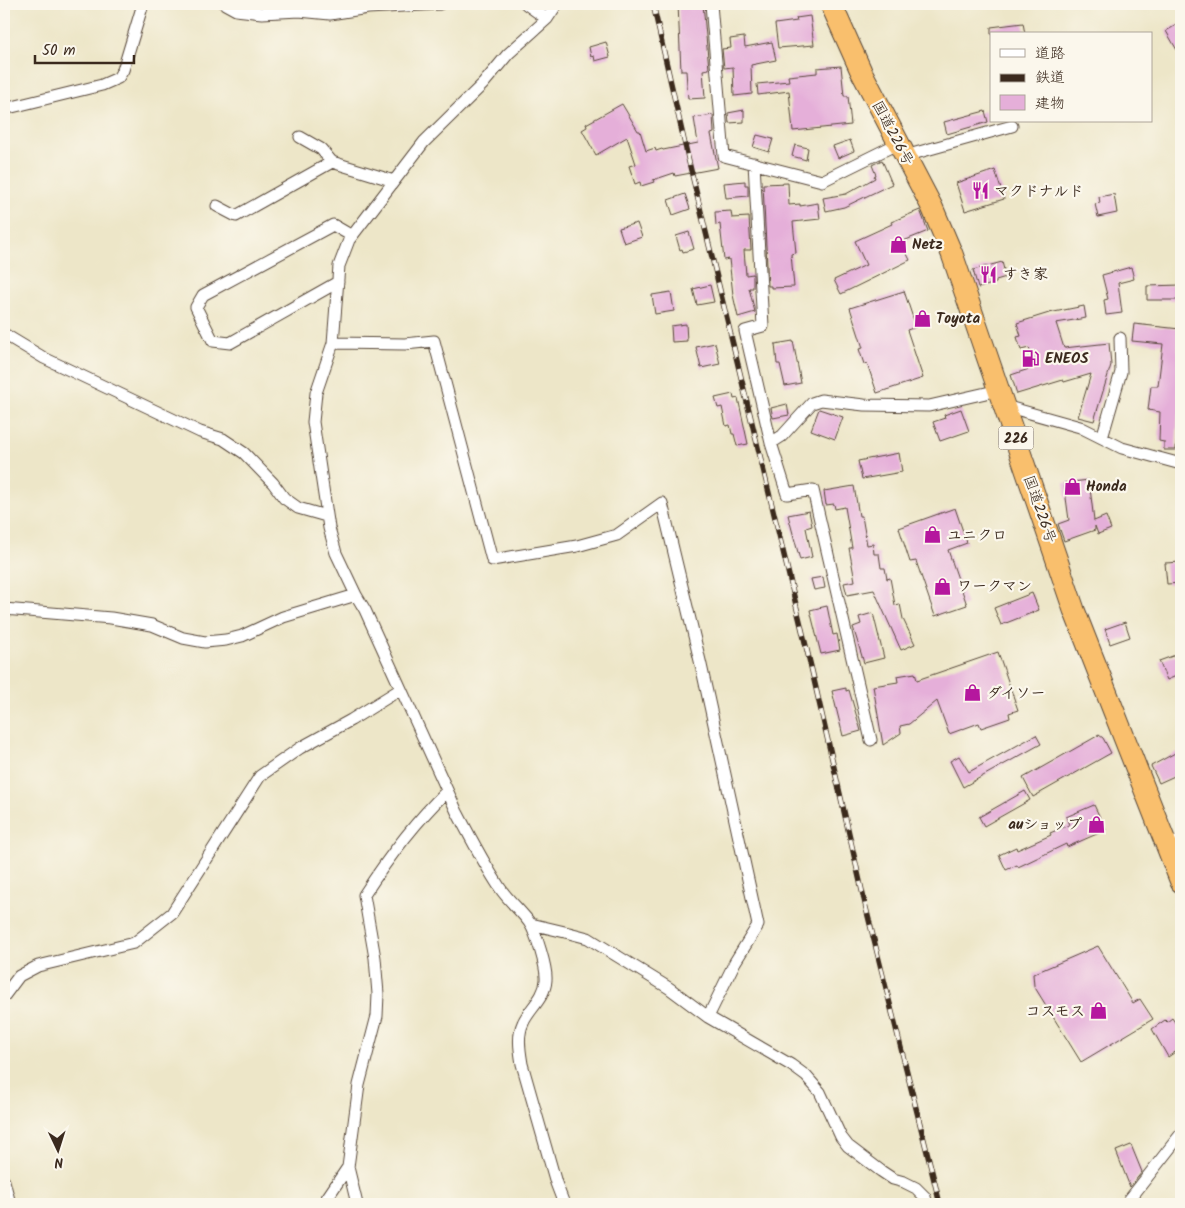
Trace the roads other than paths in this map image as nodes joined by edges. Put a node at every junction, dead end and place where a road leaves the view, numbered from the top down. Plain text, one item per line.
1 (143, 4) edge
2 (225, 4) edge
3 (440, 4) edge
4 (526, 4) edge
5 (557, 4) edge
6 (710, 4) edge
7 (831, 4) edge
8 (547, 19) junction
9 (4, 108) edge
10 (1012, 126) dead end
11 (300, 137) dead end
12 (902, 149) junction
13 (332, 162) junction
14 (754, 163) junction
15 (394, 181) junction
16 (217, 206) dead end
17 (352, 236) junction
18 (338, 282) junction
19 (4, 334) edge
20 (1120, 338) dead end
21 (333, 343) junction
22 (1002, 398) junction
23 (1102, 438) junction
24 (771, 443) junction
25 (1181, 464) edge
26 (326, 516) junction
27 (356, 595) junction
28 (4, 609) edge
29 (401, 689) junction
30 (871, 740) dead end
31 (447, 791) junction
32 (1174, 843) edge
33 (1181, 882) edge
34 (531, 924) junction
35 (4, 996) edge
36 (708, 1016) junction
37 (1181, 1134) edge
38 (348, 1167) junction
39 (4, 1181) edge
40 (10, 1204) edge
41 (323, 1204) edge
42 (357, 1204) edge
43 (564, 1204) edge
44 (928, 1204) edge
45 (1126, 1204) edge

1 - 9 street
2 - 3 street
4 - 8 street
5 - 8 street
6 - 14 street
7 - 12 highway, 国道226号 / 226
8 - 15 street
10 - 12 street
11 - 13 street
12 - 14 street
12 - 22 highway, 国道226号 / 226
13 - 15 street
13 - 16 street
14 - 24 street
15 - 17 street
17 - 18 street
17 - 18 street
18 - 21 street
19 - 26 street
20 - 23 street
21 - 26 street
21 - 36 street
22 - 23 street
22 - 24 street
22 - 32 highway, 国道226号 / 226
23 - 25 street
24 - 30 street
26 - 27 street
27 - 28 street
27 - 29 street
29 - 31 street
29 - 35 street
31 - 34 street
31 - 38 street
32 - 33 highway, 国道226号 / 226
34 - 36 street
34 - 43 street
36 - 44 street
37 - 45 street
38 - 41 street
38 - 42 street
39 - 40 street

